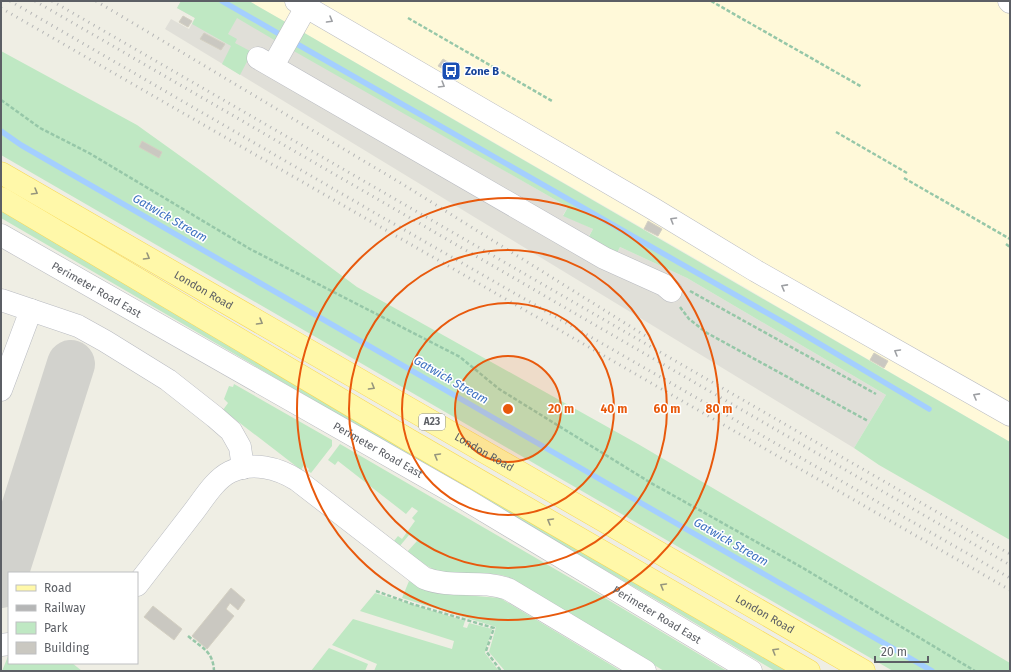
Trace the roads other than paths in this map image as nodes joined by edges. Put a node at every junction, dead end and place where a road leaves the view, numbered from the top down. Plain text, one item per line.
1 (301, 4) edge
2 (1, 172) edge
3 (1, 198) edge
4 (1, 235) edge
5 (671, 291) road end
6 (1, 300) edge
7 (31, 310) junction
8 (1, 390) edge
9 (1010, 415) edge
10 (243, 468) junction
11 (138, 584) edge
12 (645, 671) edge
13 (751, 671) edge
14 (809, 671) edge
15 (864, 671) edge

1 - 5 street
1 - 9 street
2 -> 15 main road, London Road / A23
14 -> 3 main road, A23
4 - 13 street, Perimeter Road East
6 - 7 street
7 - 8 street
7 - 10 street
10 - 11 street
10 - 12 street

